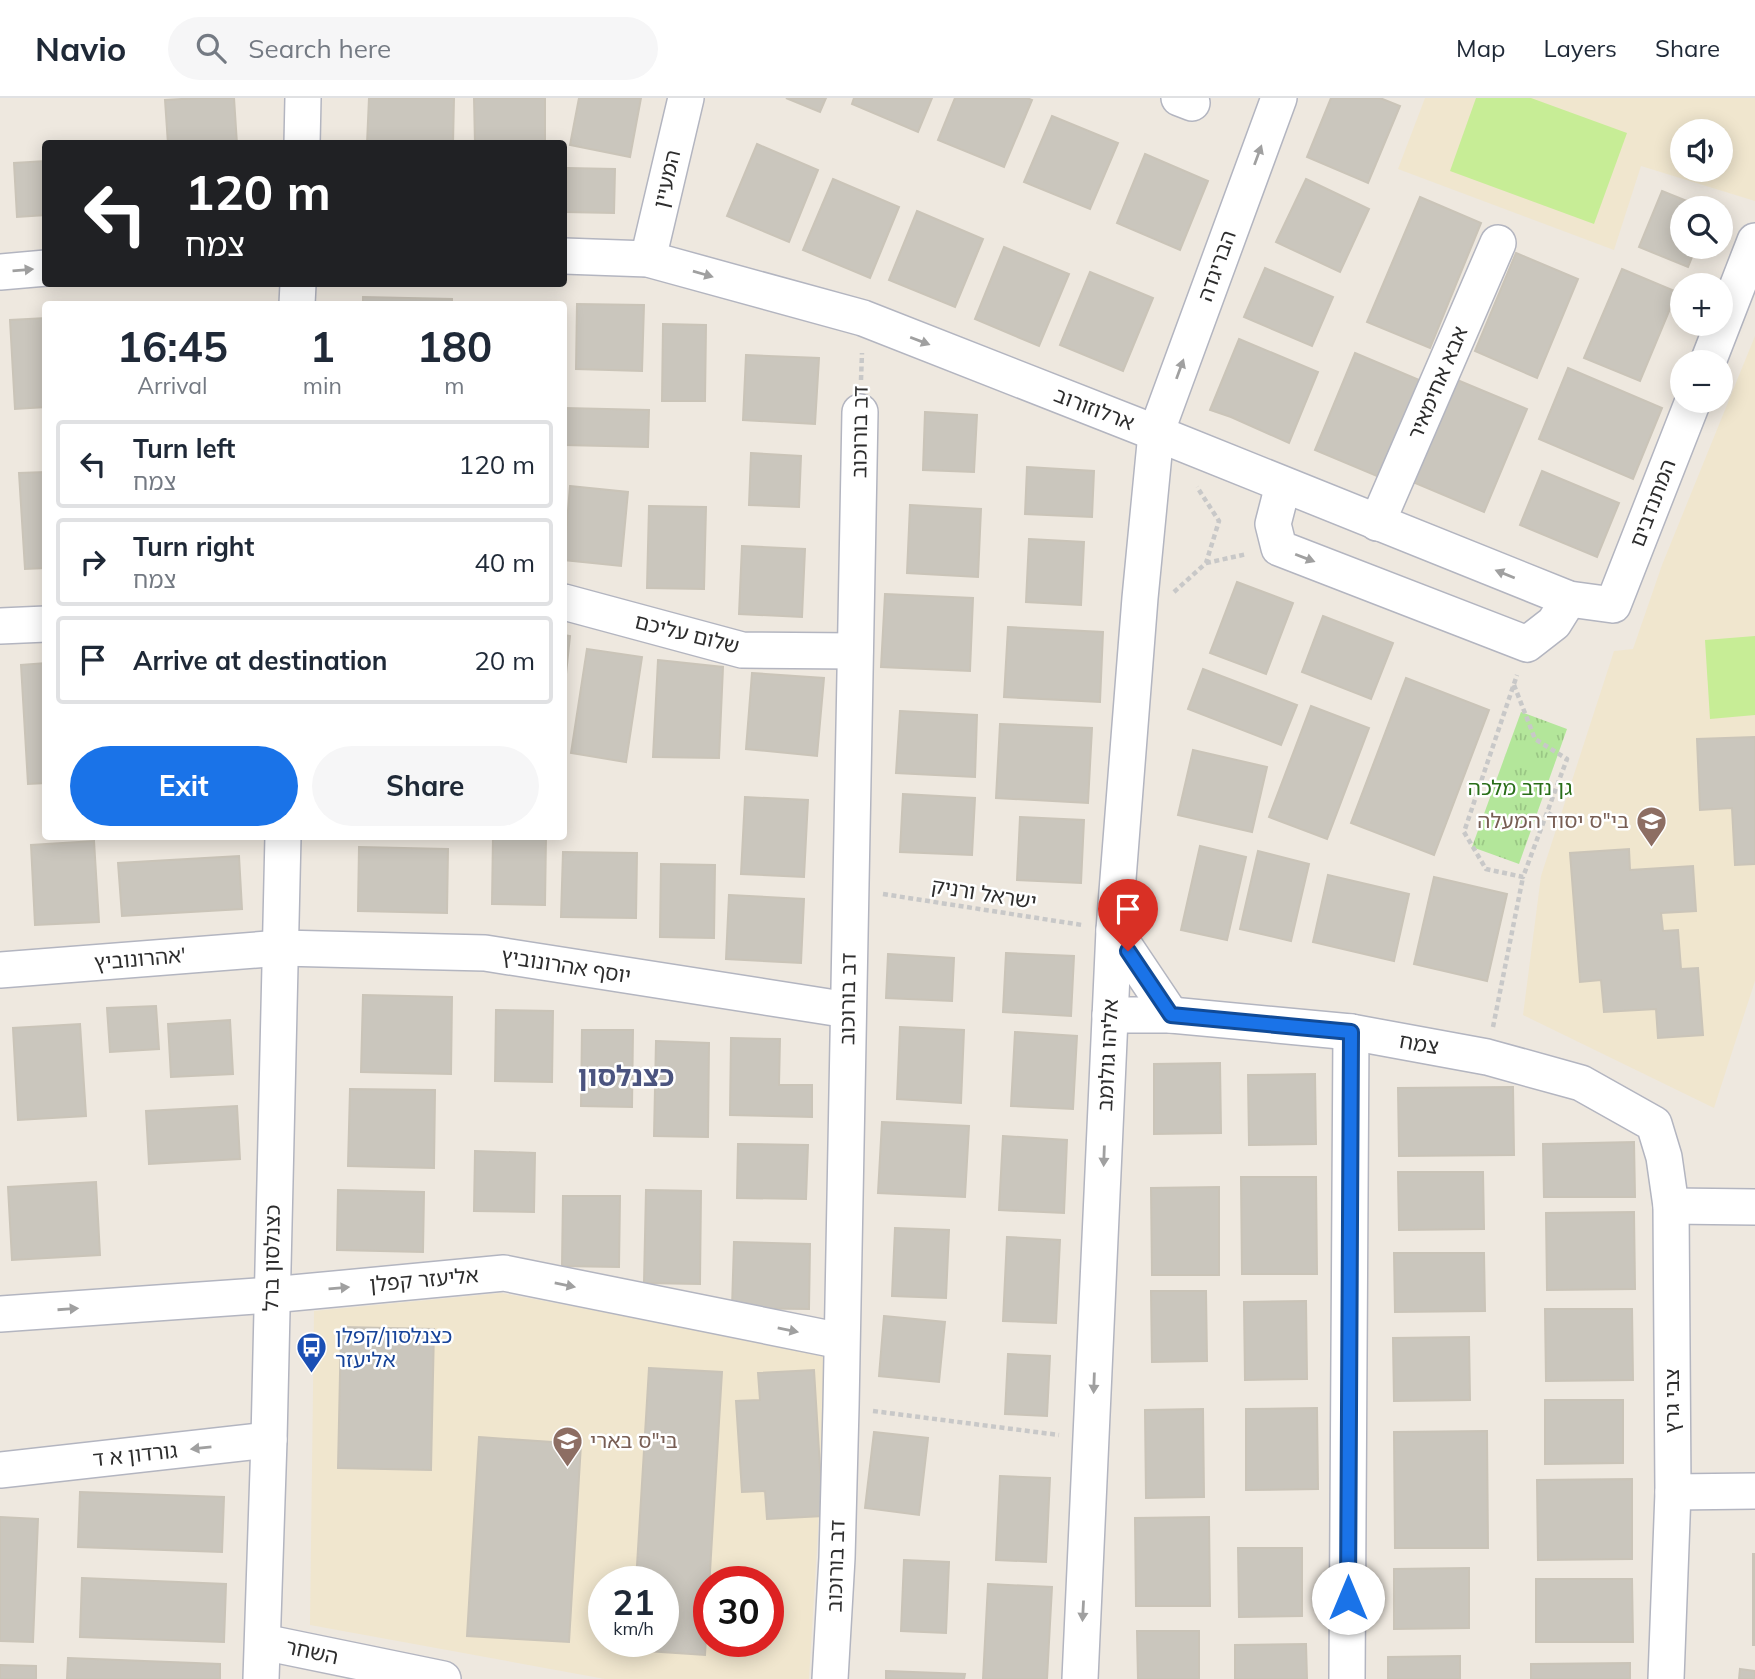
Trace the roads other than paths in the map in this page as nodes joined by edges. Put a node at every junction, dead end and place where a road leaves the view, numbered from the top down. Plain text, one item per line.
1 (303, 98) edge
2 (686, 98) edge
3 (1279, 98) edge
4 (302, 140) edge
5 (1755, 241) edge
6 (1498, 243) dead end
7 (567, 256) edge
8 (648, 259) junction
9 (42, 268) edge
10 (0, 272) edge
11 (1713, 350) edge
12 (860, 412) road end
13 (1688, 413) edge
14 (1156, 433) junction
15 (1283, 485) junction
16 (1377, 523) junction
17 (567, 603) edge
18 (1613, 606) joint
19 (1550, 622) junction
20 (42, 624) edge
21 (0, 626) edge
22 (855, 651) junction
23 (283, 840) edge
24 (1114, 929) junction
25 (281, 948) junction
26 (0, 970) edge
27 (848, 1010) junction
28 (1110, 1014) junction
29 (1171, 1015) junction
30 (1351, 1032) junction
31 (1654, 1124) joint
32 (1671, 1206) junction
33 (1755, 1207) edge
34 (271, 1295) junction
35 (0, 1314) edge
36 (841, 1341) junction
37 (269, 1440) junction
38 (0, 1470) edge
39 (1755, 1491) edge
40 (1673, 1492) junction
41 (262, 1642) junction
42 (261, 1679) edge
43 (443, 1679) edge
44 (830, 1679) edge
45 (1080, 1679) edge
46 (1347, 1679) edge
47 (1666, 1679) edge

1 - 4 street
2 - 8 street, המעיין
14 -> 3 street, הבריגדה
5 - 11 street
6 - 16 street, אבא אחימאיר
7 - 8 street, ארלוזורוב
8 -> 14 street, ארלוזורוב
10 -> 9 street
12 - 22 street, דב בורוכוב
13 - 18 street, המתנדבים
14 - 15 street, ארלוזורוב
14 - 24 street, אליהו גולומב
15 - 16 street, ארלוזורוב
15 -> 19 street
19 -> 16 street, ארלוזורוב
17 - 22 street, שלום עליכם
18 - 19 street, ארלוזורוב
20 - 21 street
22 - 27 street, דב בורוכוב
23 - 25 street, כצנלסון ברל
24 - 28 street, אליהו גולומב
24 - 29 street
25 - 26 street, אהרונוביץ'
25 - 27 street, יוסף אהרונוביץ
25 - 34 street, כצנלסון ברל
27 - 36 street, דב בורוכוב
28 - 29 street, צמח
28 -> 45 street, אליהו גולומב
29 - 30 street, צמח
30 - 31 street, צמח
30 - 46 street
31 - 32 street, צבי גרץ
32 - 33 street
32 - 40 street, צבי גרץ
35 -> 34 street, אליעזר קפלן
34 -> 36 street, אליעזר קפלן
34 - 37 street, כצנלסון ברל
36 - 44 street, דב בורוכוב
37 -> 38 street, גורדון א ד
37 - 41 street, כצנלסון ברל
39 - 40 street
40 - 47 street, צבי גרץ
41 - 42 street, כצנלסון ברל
41 - 43 street, השחר

